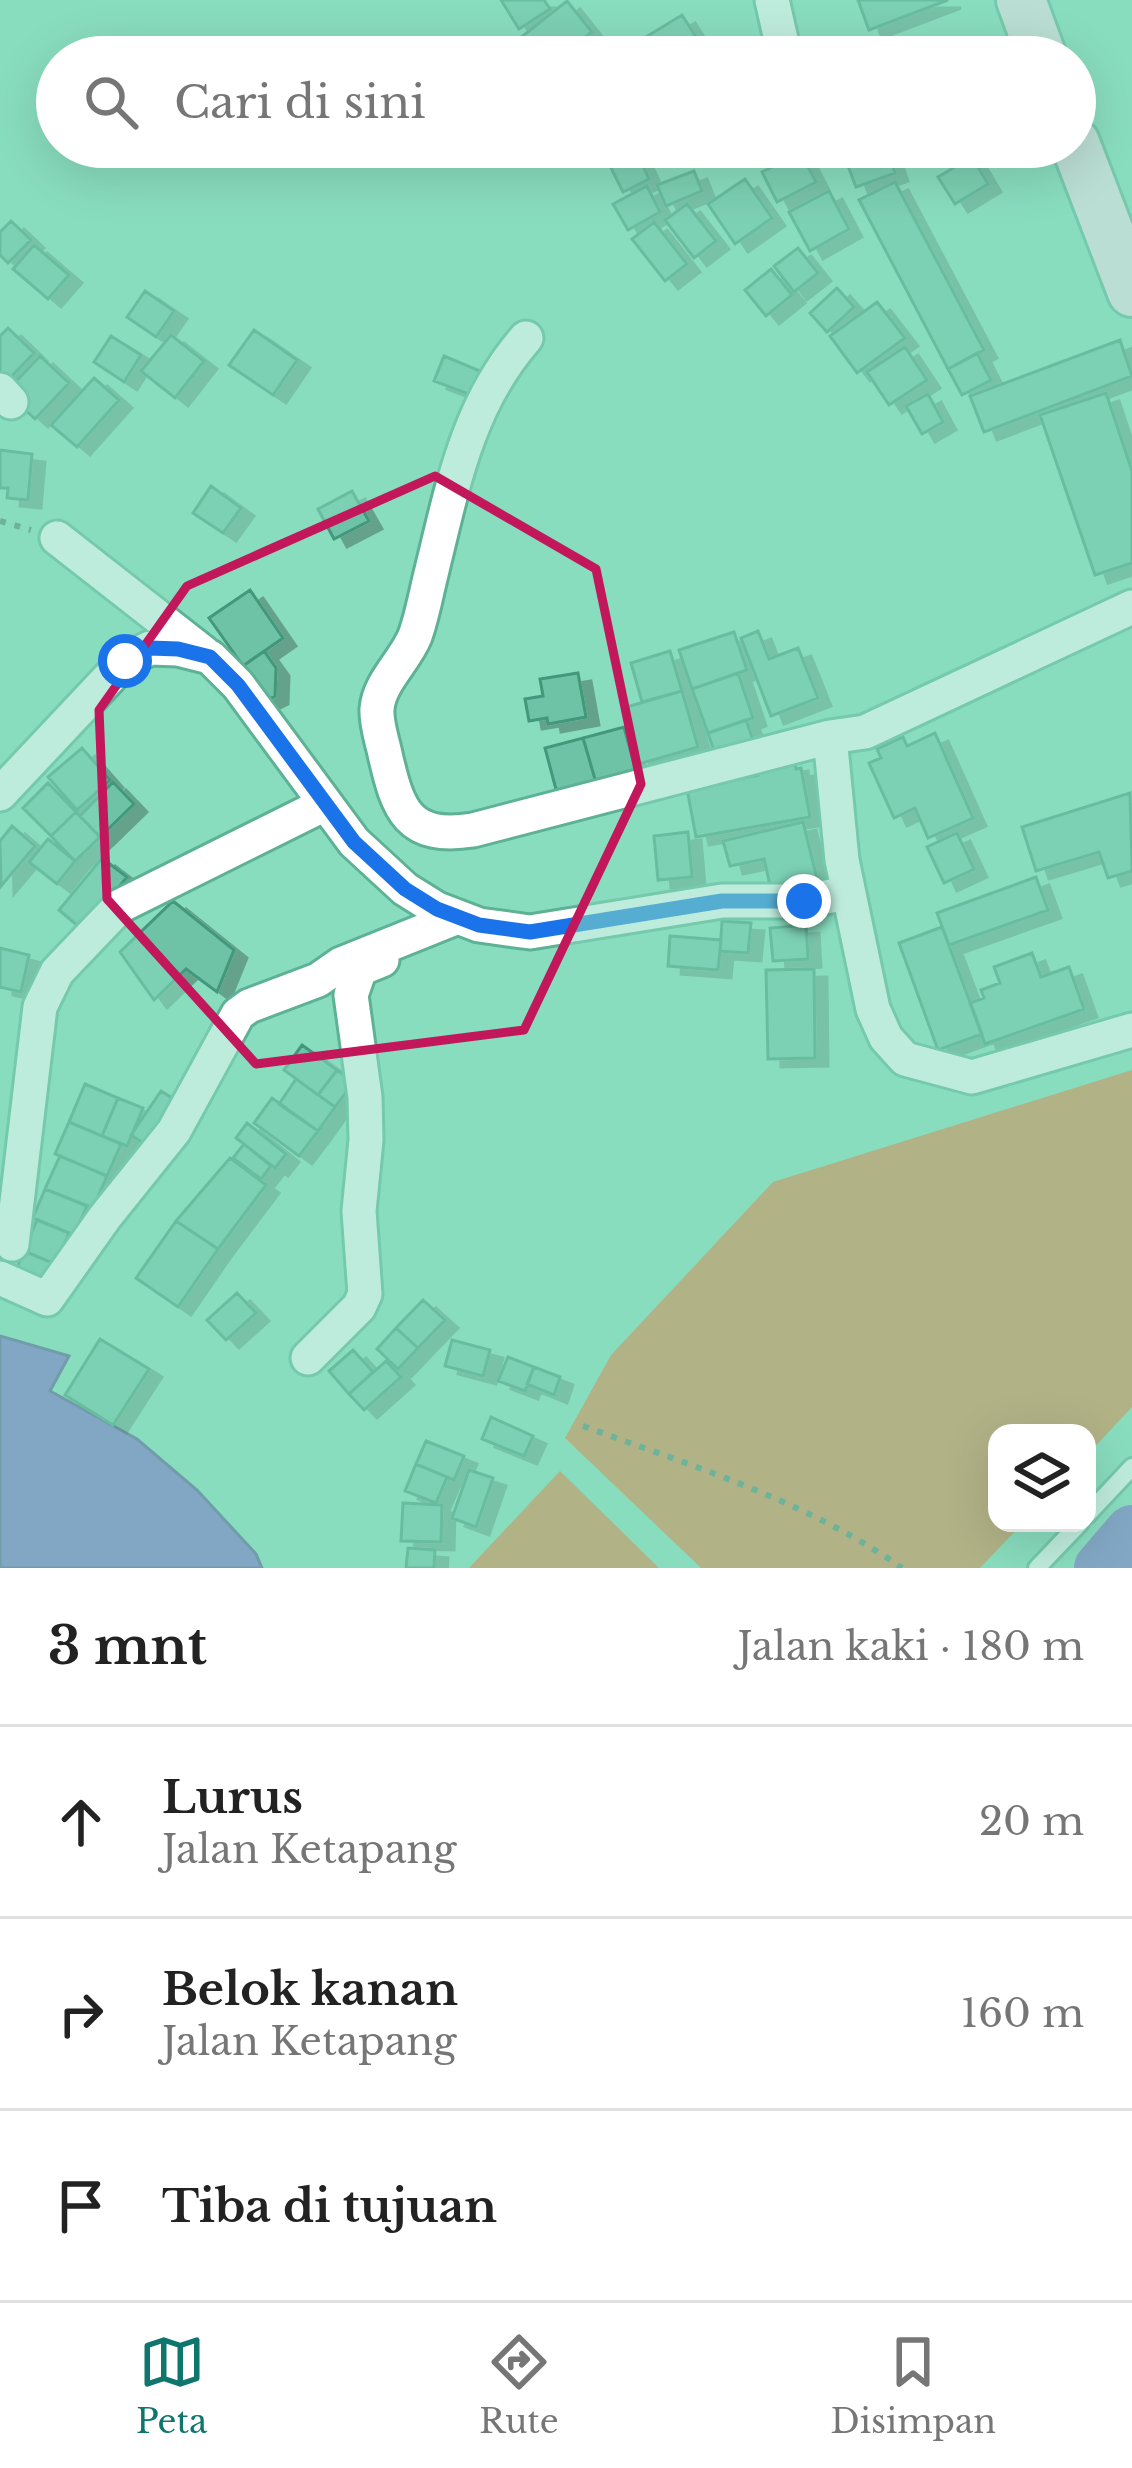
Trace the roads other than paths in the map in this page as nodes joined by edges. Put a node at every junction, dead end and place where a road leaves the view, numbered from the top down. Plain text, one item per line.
1 (772, 0) edge
2 (1021, 0) edge
3 (780, 36) edge
4 (1026, 36) edge
5 (1085, 168) edge
6 (1132, 292) edge
7 (526, 338) dead end
8 (57, 538) dead end
9 (1132, 607) edge
10 (210, 657) junction
11 (830, 737) junction
12 (0, 794) edge
13 (325, 804) junction
14 (848, 893) junction
15 (465, 920) junction
16 (1132, 1030) edge
17 (12, 1244) dead end
18 (0, 1278) edge
19 (308, 1358) dead end
20 (1132, 1467) edge
21 (1096, 1505) edge
22 (1071, 1532) edge
23 (1037, 1568) edge

1 - 3 street
2 - 4 main road
5 - 6 main road
7 - 11 street
8 - 10 street
9 - 11 street
10 - 12 street
10 - 13 street
11 - 14 street
13 - 15 street
13 - 17 street
14 - 15 street
14 - 16 street
15 - 18 street
15 - 19 street
20 - 21 lane
22 - 23 lane

